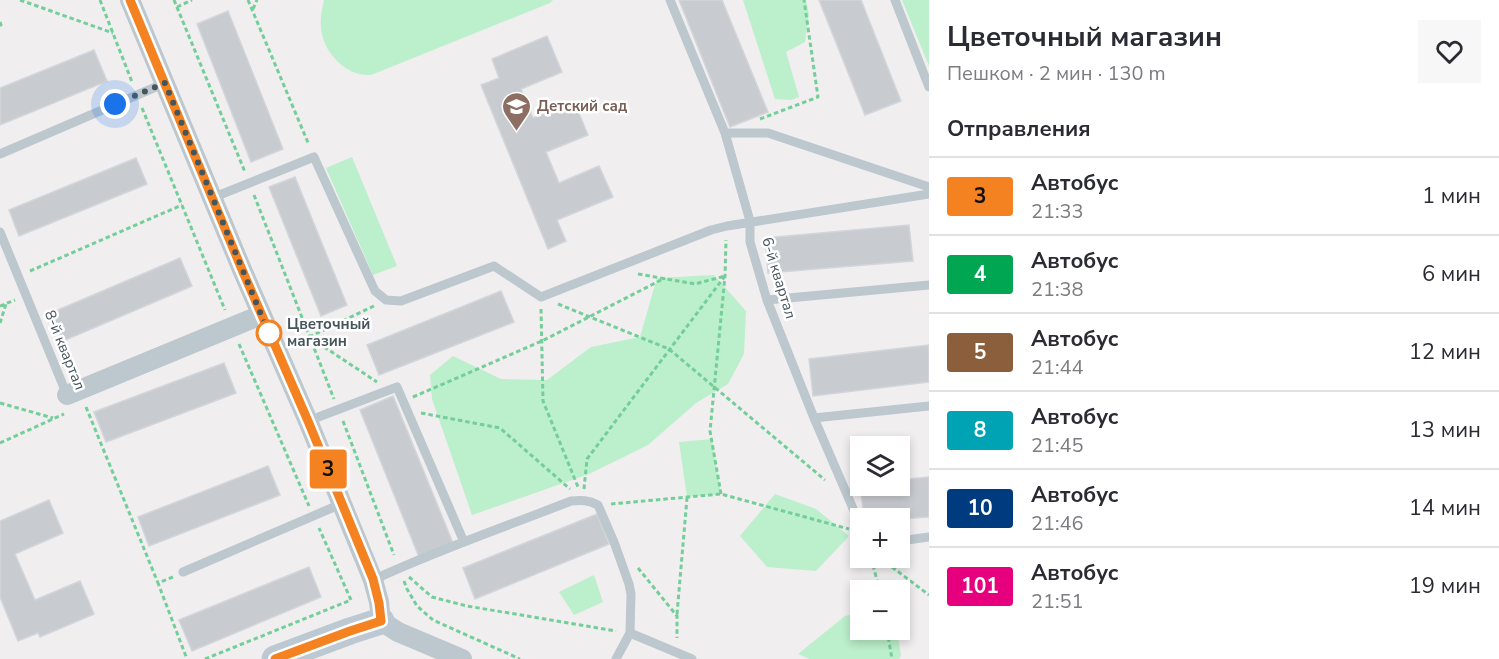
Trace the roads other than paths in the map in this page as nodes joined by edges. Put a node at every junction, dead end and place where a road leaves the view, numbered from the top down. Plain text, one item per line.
1 (130, 0) edge
2 (670, 0) edge
3 (894, 0) edge
4 (165, 83) junction
5 (929, 86) edge
6 (725, 133) junction
7 (0, 154) edge
8 (929, 187) edge
9 (929, 194) edge
10 (212, 198) junction
11 (750, 221) junction
12 (0, 231) edge
13 (929, 285) edge
14 (766, 300) junction
15 (261, 315) junction
16 (73, 392) joint
17 (929, 406) edge
18 (814, 418) junction
19 (308, 421) junction
20 (341, 504) junction
21 (853, 508) edge
22 (929, 537) edge
23 (910, 540) edge
24 (464, 542) junction
25 (183, 572) road end
26 (373, 579) junction
27 (381, 621) junction
28 (630, 633) junction
29 (275, 659) edge
30 (462, 659) edge
31 (616, 659) edge
32 (692, 659) edge

1 - 4 street
2 - 6 lane, 6-й квартал
3 - 5 lane
4 - 7 lane
4 - 10 street
6 - 8 lane
6 - 11 lane, 6-й квартал
9 - 11 lane
10 - 11 lane
10 - 15 street
11 - 14 lane, 6-й квартал
12 - 16 lane, 8-й квартал
13 - 14 lane
14 - 18 lane, 6-й квартал
15 - 16 street
15 - 19 street
17 - 18 lane
18 - 21 lane, 6-й квартал
19 - 20 street
19 - 24 lane
20 - 25 lane
20 - 26 street
22 - 23 lane
24 - 26 lane
24 - 28 lane
26 - 27 street
27 - 29 street
27 - 30 street
28 - 31 lane
28 - 32 lane

